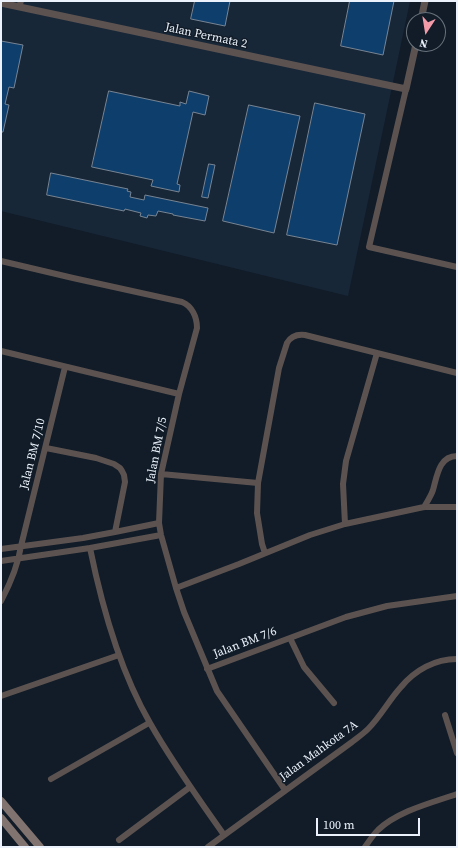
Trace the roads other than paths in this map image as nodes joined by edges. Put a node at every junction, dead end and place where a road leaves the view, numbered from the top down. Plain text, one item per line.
1 (425, 1) edge
2 (1, 3) edge
3 (20, 4) edge
4 (423, 12) edge
5 (414, 52) edge
6 (406, 89) junction
7 (1, 260) edge
8 (457, 267) edge
9 (1, 351) edge
10 (377, 353) junction
11 (65, 367) junction
12 (457, 373) edge
13 (179, 394) junction
14 (46, 448) junction
15 (457, 456) edge
16 (161, 474) junction
17 (258, 483) junction
18 (424, 507) junction
19 (457, 507) edge
20 (159, 523) junction
21 (345, 524) junction
22 (115, 532) junction
23 (161, 535) junction
24 (21, 546) junction
25 (90, 548) junction
26 (1, 549) edge
27 (265, 553) junction
28 (19, 558) junction
29 (1, 561) edge
30 (176, 588) junction
31 (457, 596) edge
32 (1, 601) edge
33 (290, 638) junction
34 (119, 655) junction
35 (457, 659) edge
36 (207, 669) junction
37 (1, 696) edge
38 (334, 703) dead end
39 (445, 715) dead end
40 (149, 722) junction
41 (457, 753) edge
42 (51, 779) dead end
43 (190, 787) junction
44 (285, 790) junction
45 (457, 794) edge
46 (1, 801) edge
47 (1, 818) edge
48 (224, 835) junction
49 (119, 840) dead end
50 (24, 847) edge
51 (40, 847) edge
52 (208, 847) edge
53 (365, 847) edge

1 - 4 street
2 - 3 street, Jalan Permata 2
3 - 6 street, Jalan Permata 2
5 - 6 street
6 - 8 street
7 - 13 street, Jalan BM 7/5
9 - 11 street
10 - 12 street
10 - 17 street
10 - 21 street
11 - 13 street
11 - 14 street, Jalan BM 7/10
13 - 16 street, Jalan BM 7/5
14 - 22 street
14 - 24 street, Jalan BM 7/10
15 - 18 street
16 - 17 street
16 - 20 street, Jalan BM 7/5
17 - 27 street
18 - 19 street
18 - 21 street
20 - 22 street
20 - 23 street, Jalan BM 7/5
21 - 27 street
22 - 24 street
23 - 25 street
23 - 30 street, Jalan BM 7/5
24 - 26 street
24 - 28 street, Jalan BM 7/10
25 - 28 street
25 - 34 street
27 - 30 street
28 - 29 street
28 - 32 street, Jalan BM 7/10
30 - 36 street, Jalan BM 7/5
31 - 33 street, Jalan BM 7/6
33 - 36 street, Jalan BM 7/6
33 - 38 street
34 - 37 street
34 - 40 street
35 - 44 street, Jalan Mahkota 7A
36 - 44 street, Jalan BM 7/5
39 - 41 street
40 - 42 street
40 - 43 street
43 - 48 street
43 - 49 street
44 - 48 street, Jalan Mahkota 7A
45 - 53 street
46 - 51 main road
47 - 50 main road
48 - 52 street, Jalan Mahkota 7A

